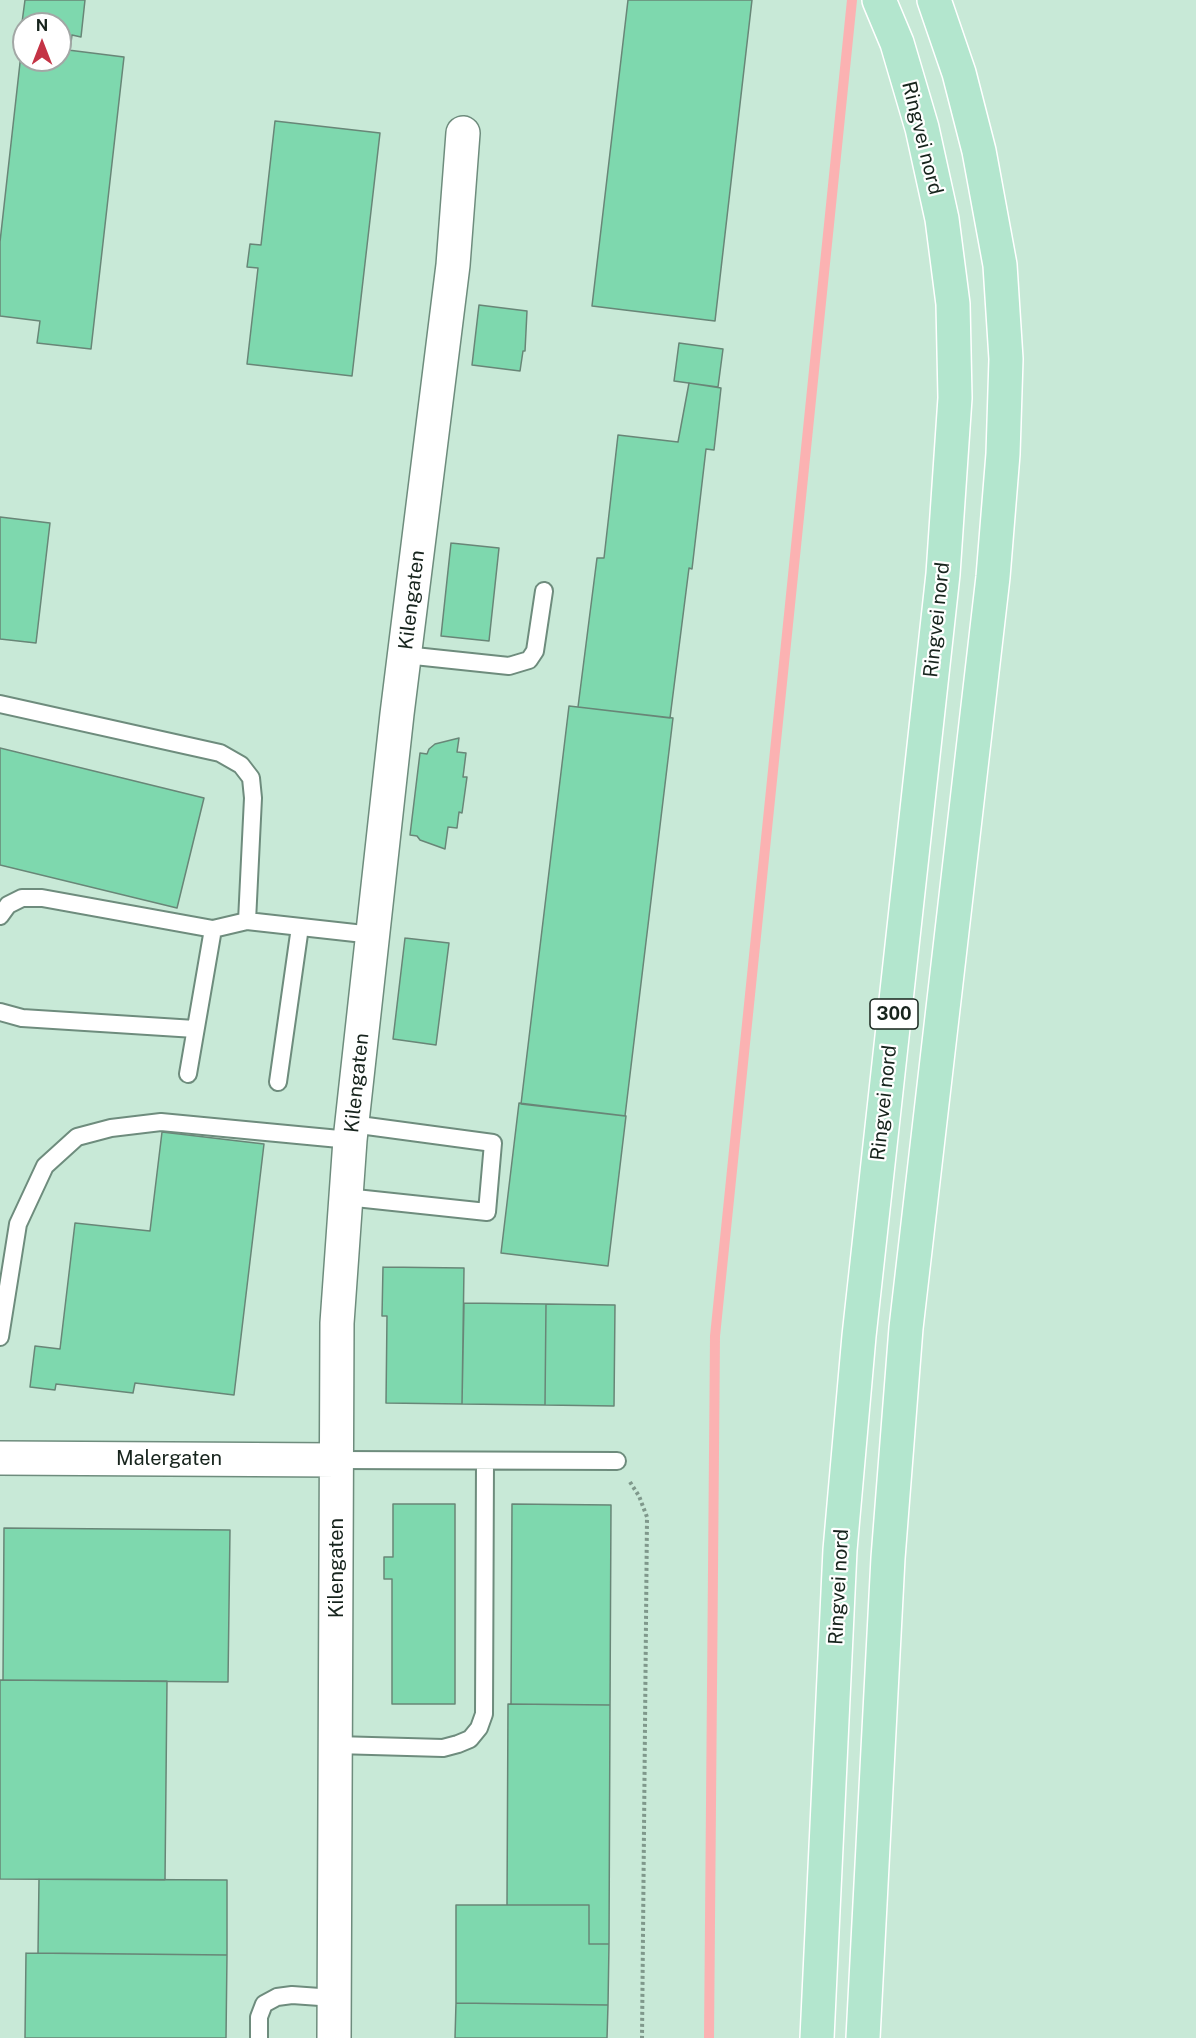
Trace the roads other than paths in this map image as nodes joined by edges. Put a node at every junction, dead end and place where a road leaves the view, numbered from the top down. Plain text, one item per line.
1 (879, 0) edge
2 (934, 0) edge
3 (463, 133) dead end
4 (544, 591) dead end
5 (405, 655) junction
6 (0, 704) edge
7 (0, 916) edge
8 (247, 921) junction
9 (300, 927) junction
10 (213, 929) junction
11 (373, 935) junction
12 (0, 1012) edge
13 (195, 1029) junction
14 (188, 1074) dead end
15 (278, 1082) dead end
16 (351, 1132) junction
17 (346, 1197) junction
18 (0, 1337) edge
19 (0, 1458) edge
20 (337, 1460) junction
21 (486, 1461) junction
22 (617, 1461) road end
23 (336, 1745) junction
24 (334, 1998) junction
25 (259, 2038) edge
26 (334, 2038) edge
27 (817, 2038) edge
28 (863, 2038) edge

1 - 27 main road, Ringvei nord / 300
2 - 28 main road, 300
3 - 5 street, Kilengaten
4 - 5 lane
5 - 11 street, Kilengaten
6 - 8 lane
7 - 10 lane
8 - 9 lane
8 - 10 lane
9 - 11 lane
9 - 15 lane
10 - 13 lane
11 - 16 street, Kilengaten
12 - 13 lane
13 - 14 lane
16 - 17 street, Kilengaten
16 - 17 lane
16 - 18 lane
17 - 20 street, Kilengaten
19 - 20 street, Malergaten
20 - 21 lane
20 - 23 street, Kilengaten
21 - 22 lane
21 - 23 lane
23 - 24 street, Kilengaten
24 - 25 lane
24 - 26 street, Kilengaten

